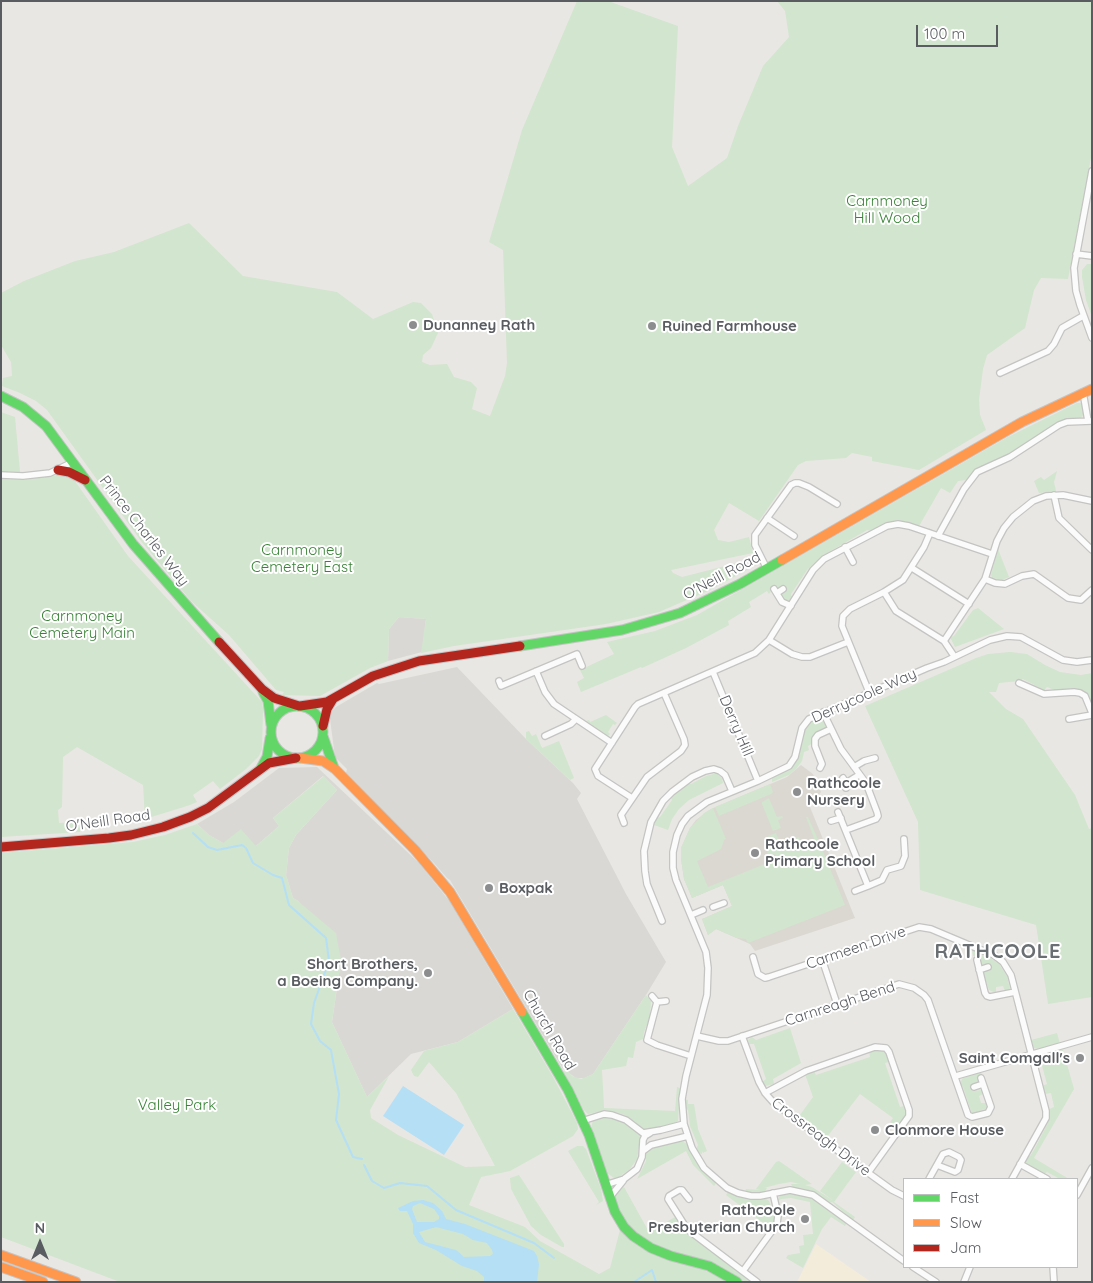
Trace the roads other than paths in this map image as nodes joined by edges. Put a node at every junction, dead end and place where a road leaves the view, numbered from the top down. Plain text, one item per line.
1 (1092, 172) edge
2 (1076, 254) junction
3 (1092, 256) edge
4 (1083, 316) junction
5 (1092, 338) edge
6 (1000, 373) dead end
7 (1087, 390) edge
8 (1, 396) edge
9 (1090, 421) edge
10 (73, 462) junction
11 (58, 470) junction
12 (1, 475) edge
13 (87, 481) junction
14 (1054, 495) junction
15 (1092, 501) edge
16 (837, 504) dead end
17 (767, 518) junction
18 (930, 533) junction
19 (794, 536) dead end
20 (938, 536) junction
21 (845, 547) junction
22 (1092, 550) edge
23 (992, 554) junction
24 (853, 562) dead end
25 (912, 568) junction
26 (767, 569) junction
27 (985, 578) junction
28 (783, 589) dead end
29 (1092, 590) edge
30 (884, 592) junction
31 (969, 604) junction
32 (791, 606) junction
33 (769, 640) junction
34 (944, 641) junction
35 (848, 642) junction
36 (954, 656) junction
37 (1092, 660) edge
38 (582, 666) dead end
39 (536, 671) junction
40 (713, 672) junction
41 (499, 681) dead end
42 (1018, 683) dead end
43 (262, 689) junction
44 (869, 692) junction
45 (664, 693) junction
46 (333, 699) junction
47 (300, 706) junction
48 (823, 712) junction
49 (1092, 714) edge
50 (1069, 719) dead end
51 (576, 720) junction
52 (831, 729) junction
53 (271, 731) junction
54 (323, 732) junction
55 (545, 736) dead end
56 (612, 743) junction
57 (298, 758) junction
58 (875, 758) dead end
59 (854, 767) junction
60 (261, 768) junction
61 (820, 768) dead end
62 (335, 769) junction
63 (859, 775) junction
64 (758, 781) junction
65 (845, 783) dead end
66 (732, 792) junction
67 (632, 798) junction
68 (831, 821) dead end
69 (624, 823) dead end
70 (846, 830) junction
71 (896, 846) dead end
72 (1, 847) edge
73 (868, 886) junction
74 (856, 890) dead end
75 (724, 902) dead end
76 (712, 907) dead end
77 (703, 910) dead end
78 (691, 915) junction
79 (659, 919) dead end
80 (753, 957) dead end
81 (822, 959) junction
82 (977, 960) dead end
83 (988, 967) dead end
84 (979, 970) junction
85 (1015, 992) junction
86 (652, 996) dead end
87 (666, 1001) dead end
88 (657, 1002) junction
89 (837, 1004) junction
90 (696, 1036) junction
91 (742, 1036) junction
92 (1092, 1037) edge
93 (1031, 1054) junction
94 (691, 1056) junction
95 (956, 1076) junction
96 (974, 1087) dead end
97 (765, 1093) junction
98 (582, 1121) junction
99 (684, 1124) junction
100 (650, 1133) junction
101 (688, 1136) junction
102 (643, 1151) junction
103 (1020, 1164) junction
104 (937, 1165) dead end
105 (1092, 1168) edge
106 (868, 1173) junction
107 (930, 1178) edge
108 (1013, 1178) edge
109 (1045, 1178) edge
110 (624, 1179) junction
111 (606, 1185) junction
112 (773, 1193) junction
113 (1078, 1193) edge
114 (903, 1196) edge
115 (610, 1197) junction
116 (689, 1199) dead end
117 (1, 1255) edge
118 (903, 1260) edge
119 (1, 1267) edge
120 (915, 1268) edge
121 (970, 1268) edge
122 (1053, 1268) edge
123 (743, 1271) junction
124 (43, 1282) edge
125 (76, 1282) edge
126 (737, 1282) edge
127 (757, 1282) edge
128 (936, 1282) edge
129 (964, 1282) edge
130 (1054, 1282) edge

1 - 2 street
2 - 3 street
2 - 4 street
4 - 5 street
4 - 6 street
7 - 9 street
7 - 26 main road, O'Neill Road
8 - 10 main road, Prince Charles Way
9 - 20 street
10 - 11 street
10 - 13 main road, Prince Charles Way
11 - 12 street
11 - 13 main road
13 - 43 main road, Prince Charles Way
14 - 15 street
14 - 22 street
14 - 23 street
16 - 17 street
17 - 19 street
17 - 26 street
18 - 20 street
18 - 21 street
18 - 25 street
20 - 23 street
21 - 24 street
21 - 32 street
23 - 27 street
25 - 30 street
25 - 31 street
26 - 46 main road, O'Neill Road
27 - 29 street
27 - 31 street
28 - 32 street
30 - 34 street
30 - 35 street
31 - 34 street
32 - 33 street
33 - 35 street
33 - 40 street
34 - 36 street
35 - 44 street
36 - 37 street, Derrycoole Way
36 - 44 street, Derrycoole Way
38 - 39 street
39 - 41 street
39 - 51 street
40 - 45 street
40 - 64 street, Derry Hill
42 - 49 street
43 - 47 main road, Prince Charles Way
43 - 53 main road, Prince Charles Way
44 - 48 street, Derrycoole Way
45 - 56 street
45 - 67 street
46 - 47 main road, O'Neill Road
46 - 54 main road
47 - 53 main road
47 - 54 main road
48 - 52 street
48 - 64 street, Derrycoole Way
49 - 50 street
51 - 55 street
51 - 56 street
52 - 59 street
52 - 61 street
53 - 57 main road
53 - 60 main road
54 - 57 main road
54 - 62 main road, Church Road
56 - 67 street
57 - 60 main road, O'Neill Road
57 - 62 main road, Church Road
58 - 59 street
59 - 63 street
60 - 72 main road, O'Neill Road
62 - 98 main road, Church Road
63 - 65 street
63 - 70 street
64 - 66 street, Derrycoole Way
66 - 78 street, Derrycoole Way
66 - 79 street
67 - 69 street
68 - 70 street
70 - 73 street
71 - 73 street
73 - 74 street
75 - 76 street
77 - 78 street
78 - 90 street, Derrycoole Way
80 - 81 street, Carmeen Drive
81 - 85 street, Carmeen Drive
81 - 89 street
82 - 84 street
83 - 84 street
84 - 85 street
85 - 93 street, Carmeen Drive
86 - 88 street
87 - 88 street
88 - 94 street
89 - 91 street, Carnreagh Bend
89 - 95 street, Carnreagh Bend
90 - 91 street, Carnreagh Bend
90 - 94 street, Derrycoole Way
91 - 97 street, Crossreagh Drive
92 - 93 street
93 - 95 street
93 - 103 street, Carmeen Drive
94 - 99 street, Derrycoole Way
95 - 96 street, Carnreagh Bend
97 - 106 street, Crossreagh Drive
97 - 106 street
98 - 100 street
98 - 111 main road, Church Road
99 - 100 street
99 - 101 street, Derrycoole Way
100 - 102 street
101 - 102 street
101 - 112 street, Derrycoole Way
102 - 110 street
103 - 108 street, Carmeen Drive
103 - 109 street
104 - 107 street
105 - 113 street
106 - 114 street, Crossreagh Drive
110 - 111 street
110 - 115 street
111 - 115 main road, Church Road
112 - 118 street, Derrycoole Way
112 - 123 street
115 - 126 main road, Church Road
116 - 123 street
117 - 125 main road
119 - 124 main road
120 - 128 street
121 - 129 street
122 - 130 street
123 - 127 street

